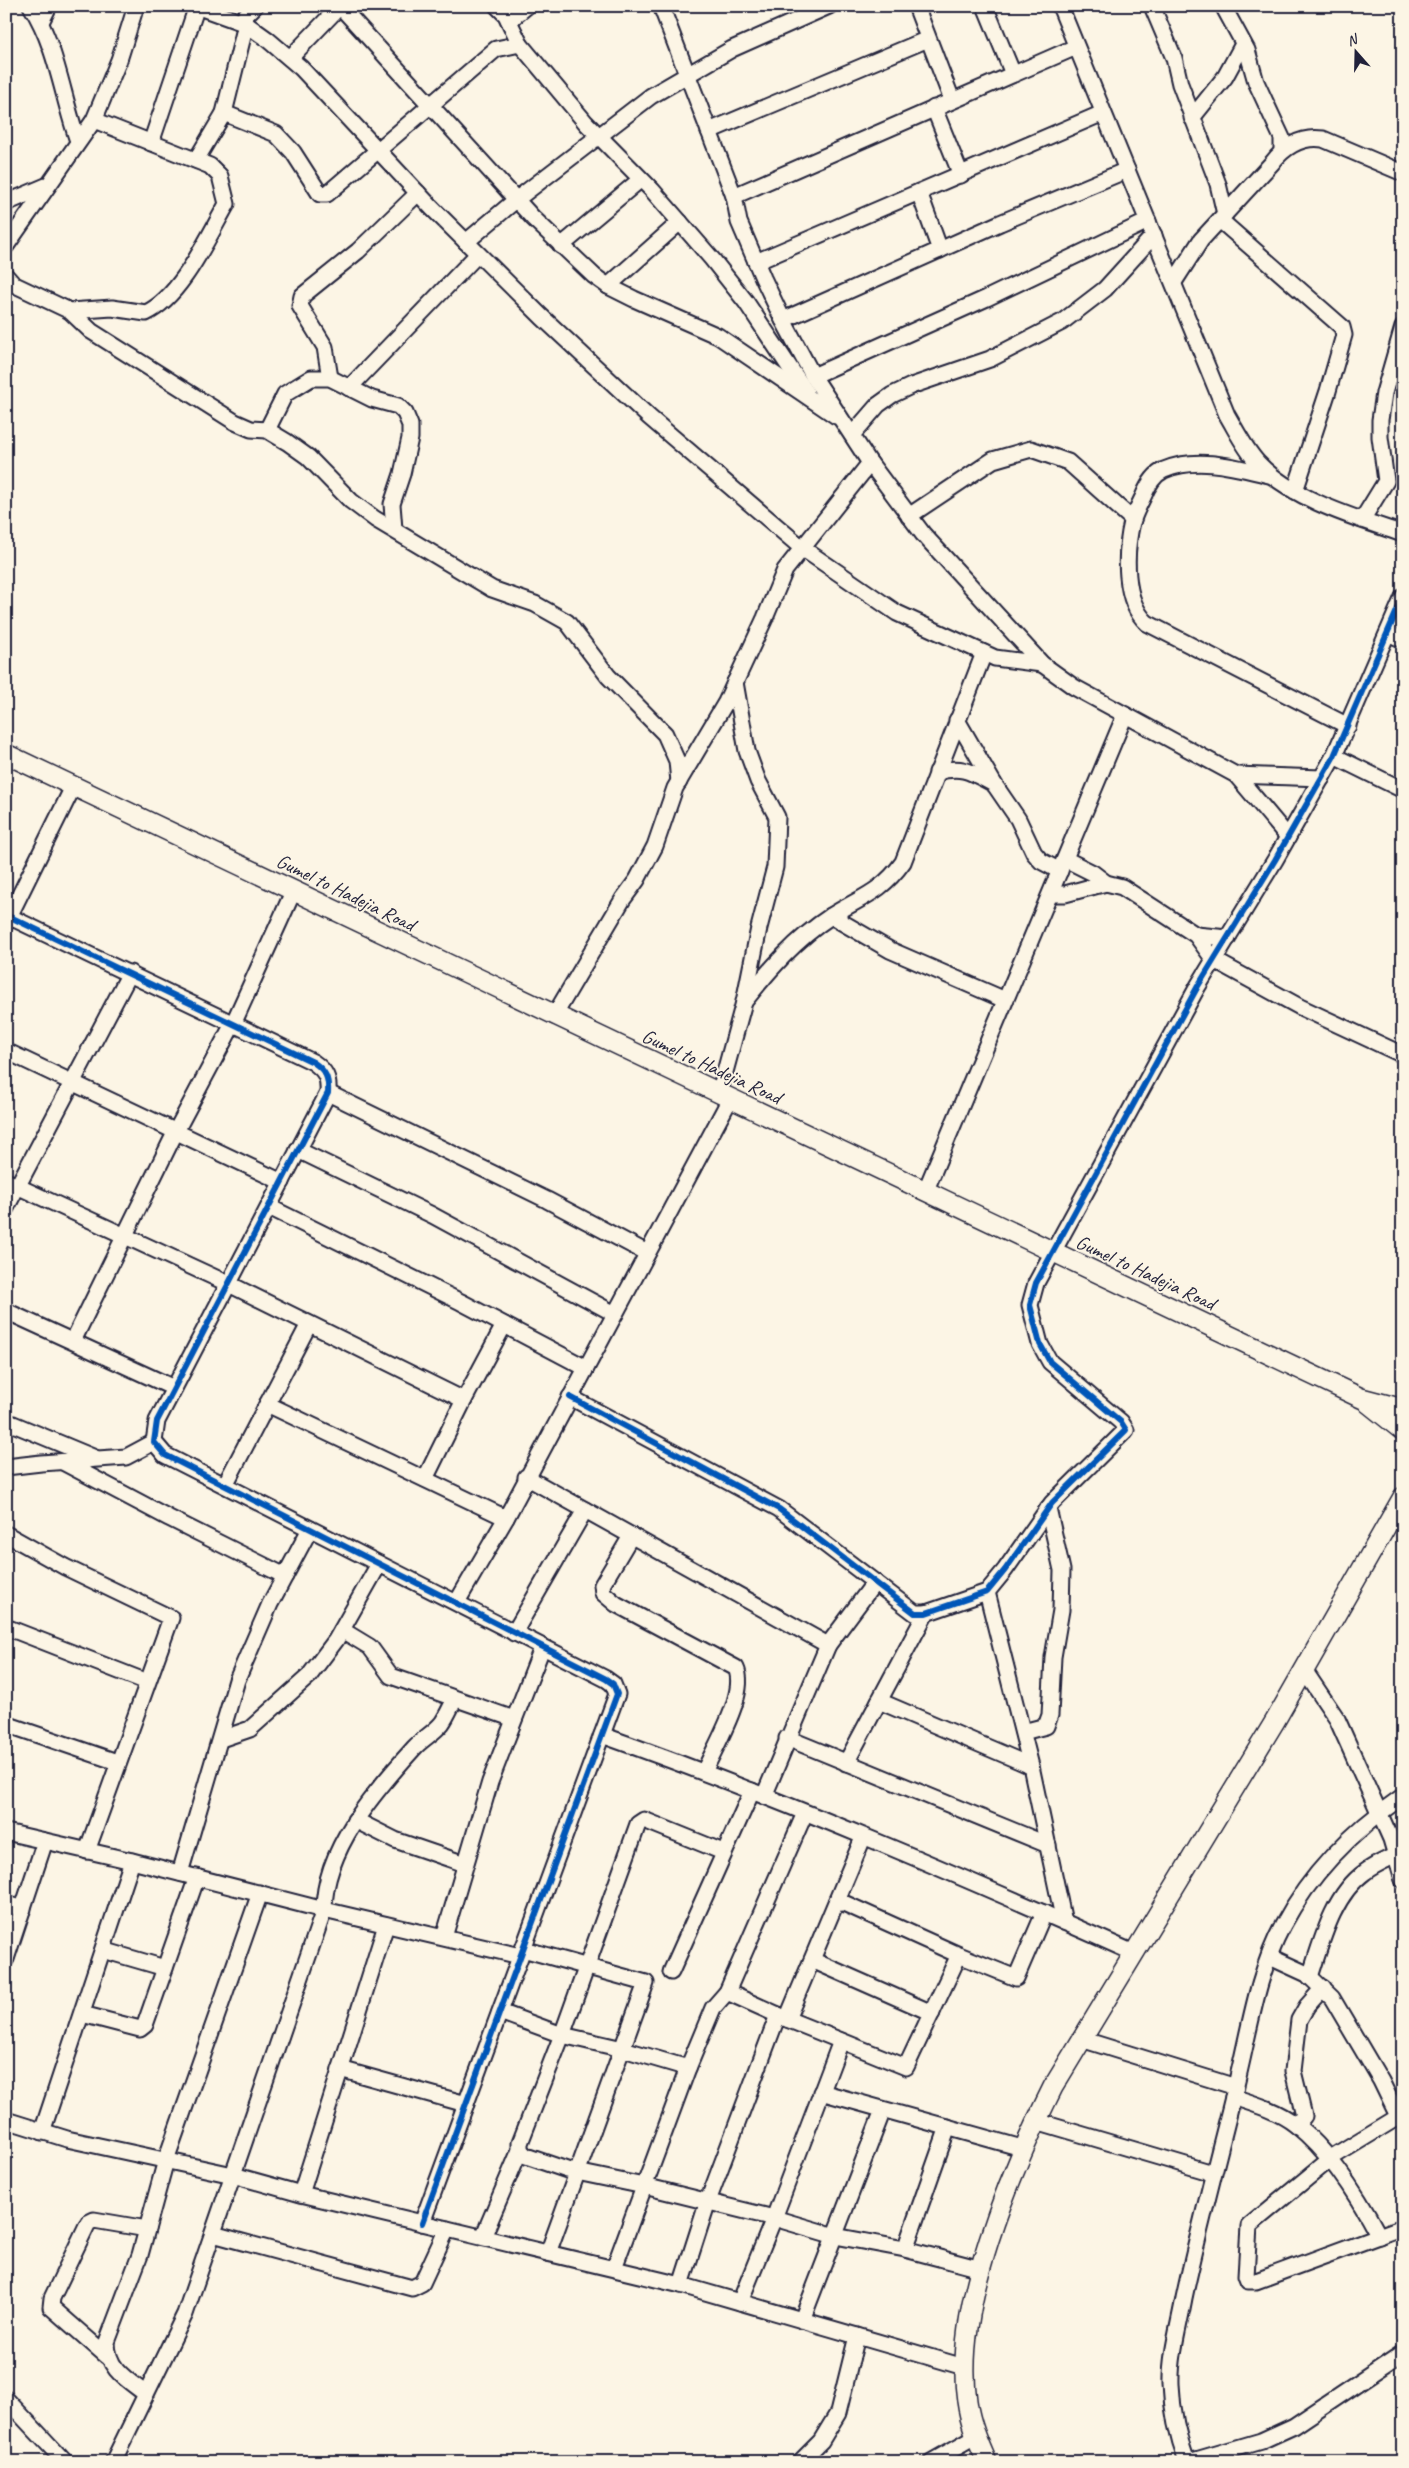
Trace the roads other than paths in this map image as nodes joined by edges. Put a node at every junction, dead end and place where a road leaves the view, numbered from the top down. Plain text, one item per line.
1 (31, 6) edge
2 (49, 6) edge
3 (136, 6) edge
4 (197, 6) edge
5 (340, 6) edge
6 (497, 6) edge
7 (527, 6) edge
8 (829, 6) edge
9 (916, 6) edge
10 (985, 6) edge
11 (1060, 6) edge
12 (1152, 6) edge
13 (1223, 6) edge
14 (665, 8) edge
15 (245, 13) edge
16 (510, 21) junction
17 (41, 22) junction
18 (928, 39) junction
19 (520, 44) junction
20 (1243, 44) junction
21 (1076, 47) junction
22 (290, 58) junction
23 (687, 74) junction
24 (1013, 74) junction
25 (952, 100) junction
26 (431, 105) junction
27 (934, 108) junction
28 (224, 113) junction
29 (1103, 113) junction
30 (1192, 118) junction
31 (94, 120) junction
32 (709, 130) junction
33 (599, 136) junction
34 (78, 141) junction
35 (151, 143) junction
36 (1282, 150) junction
37 (379, 151) junction
38 (196, 160) junction
39 (1127, 170) junction
40 (1403, 173) edge
41 (961, 175) junction
42 (641, 179) junction
43 (46, 186) junction
44 (919, 192) junction
45 (418, 194) junction
46 (734, 196) junction
47 (517, 199) junction
48 (6, 203) edge
49 (1222, 217) junction
50 (1148, 221) junction
51 (680, 222) junction
52 (1154, 235) junction
53 (466, 242) junction
54 (6, 246) edge
55 (561, 246) junction
56 (940, 250) junction
57 (478, 254) junction
58 (756, 262) junction
59 (9, 282) edge
60 (1174, 282) junction
61 (608, 286) junction
62 (70, 311) junction
63 (783, 320) junction
64 (1403, 328) edge
65 (813, 376) junction
66 (330, 378) junction
67 (349, 388) junction
68 (809, 398) junction
69 (842, 419) junction
70 (267, 430) junction
71 (852, 434) junction
72 (870, 463) junction
73 (1273, 476) junction
74 (1295, 491) junction
75 (909, 516) junction
76 (1133, 520) junction
77 (1362, 520) junction
78 (394, 529) junction
79 (1403, 534) edge
80 (802, 548) junction
81 (1403, 597) edge
82 (1388, 633) junction
83 (1403, 640) edge
84 (984, 653) junction
85 (1042, 664) junction
86 (736, 682) junction
87 (1125, 715) junction
88 (957, 720) junction
89 (1348, 726) junction
90 (6, 754) edge
91 (1334, 756) junction
92 (937, 772) junction
93 (1236, 775) junction
94 (1322, 778) junction
95 (679, 782) junction
96 (994, 784) junction
97 (73, 787) junction
98 (1403, 790) edge
99 (1288, 837) junction
100 (1063, 865) junction
101 (1106, 883) junction
102 (293, 892) junction
103 (1051, 894) junction
104 (831, 916) junction
105 (8, 918) edge
106 (1196, 935) junction
107 (1228, 938) junction
108 (1214, 960) junction
109 (130, 973) junction
110 (1005, 1000) junction
111 (744, 1002) junction
112 (554, 1016) junction
113 (234, 1022) junction
114 (6, 1051) edge
115 (1403, 1055) edge
116 (72, 1082) junction
117 (328, 1093) junction
118 (724, 1097) junction
119 (176, 1131) junction
120 (298, 1150) junction
121 (282, 1182) junction
122 (12, 1184) edge
123 (925, 1192) junction
124 (269, 1207) junction
125 (6, 1208) edge
126 (124, 1236) junction
127 (647, 1253) junction
128 (1053, 1253) junction
129 (228, 1284) junction
130 (6, 1310) edge
131 (615, 1314) junction
132 (308, 1324) junction
133 (504, 1325) junction
134 (73, 1341) junction
135 (586, 1368) junction
136 (174, 1388) junction
137 (570, 1397) junction
138 (1361, 1398) junction
139 (464, 1400) junction
140 (267, 1404) junction
141 (1403, 1409) edge
142 (6, 1421) edge
143 (1403, 1431) edge
144 (154, 1442) junction
145 (98, 1460) junction
146 (63, 1462) junction
147 (6, 1467) edge
148 (526, 1477) junction
149 (425, 1479) junction
150 (225, 1485) junction
151 (1403, 1497) edge
152 (1048, 1508) junction
153 (585, 1510) junction
154 (506, 1518) junction
155 (310, 1530) junction
156 (6, 1534) edge
157 (631, 1536) junction
158 (379, 1564) junction
159 (285, 1576) junction
160 (875, 1582) junction
161 (987, 1592) junction
162 (457, 1602) junction
163 (926, 1613) junction
164 (6, 1627) edge
165 (342, 1630) junction
166 (514, 1633) junction
167 (828, 1645) junction
168 (542, 1648) junction
169 (1304, 1670) junction
170 (147, 1682) junction
171 (455, 1699) junction
172 (879, 1701) junction
173 (514, 1719) junction
174 (6, 1724) edge
175 (1023, 1732) junction
176 (602, 1734) junction
177 (787, 1738) junction
178 (221, 1740) junction
179 (117, 1762) junction
180 (846, 1762) junction
181 (1031, 1766) junction
182 (704, 1772) junction
183 (758, 1794) junction
184 (1403, 1796) edge
185 (1380, 1812) junction
186 (805, 1813) junction
187 (355, 1820) junction
188 (6, 1832) edge
189 (863, 1838) junction
190 (45, 1841) junction
191 (1048, 1846) junction
192 (87, 1851) junction
193 (723, 1852) junction
194 (1396, 1854) junction
195 (132, 1861) junction
196 (465, 1864) junction
197 (180, 1873) junction
198 (197, 1877) junction
199 (1403, 1880) edge
200 (260, 1893) junction
201 (837, 1900) junction
202 (6, 1904) edge
203 (23, 1909) junction
204 (324, 1910) junction
205 (1044, 1913) junction
206 (1064, 1922) junction
207 (386, 1924) junction
208 (444, 1937) junction
209 (103, 1950) junction
210 (522, 1953) junction
211 (1134, 1953) junction
212 (959, 1955) junction
213 (1270, 1957) junction
214 (6, 1959) edge
215 (812, 1960) junction
216 (587, 1965) junction
217 (165, 1968) junction
218 (671, 1972) dead end
219 (1310, 1977) junction
220 (1323, 1988) junction
221 (726, 1992) junction
222 (500, 2012) junction
223 (932, 2013) junction
224 (82, 2014) junction
225 (782, 2017) junction
226 (562, 2035) junction
227 (1081, 2039) junction
228 (841, 2041) junction
229 (623, 2048) junction
230 (688, 2068) junction
231 (340, 2070) junction
232 (821, 2092) junction
233 (1234, 2092) junction
234 (466, 2104) junction
235 (883, 2110) junction
236 (1400, 2115) edge
237 (6, 2120) edge
238 (1036, 2121) junction
239 (1296, 2125) junction
240 (948, 2127) junction
241 (42, 2132) junction
242 (1022, 2148) junction
243 (520, 2150) junction
244 (166, 2160) junction
245 (1329, 2160) junction
246 (579, 2172) junction
247 (1213, 2173) junction
248 (233, 2175) junction
249 (644, 2186) junction
250 (302, 2194) junction
251 (708, 2201) junction
252 (774, 2218) junction
253 (422, 2223) junction
254 (1403, 2227) edge
255 (446, 2228) junction
256 (147, 2230) junction
257 (213, 2234) junction
258 (835, 2236) junction
259 (1379, 2236) junction
260 (483, 2237) junction
261 (905, 2249) junction
262 (548, 2253) junction
263 (614, 2268) junction
264 (980, 2269) junction
265 (682, 2285) junction
266 (740, 2302) junction
267 (802, 2320) junction
268 (857, 2336) junction
269 (1403, 2353) edge
270 (107, 2356) junction
271 (964, 2367) junction
272 (146, 2394) junction
273 (6, 2399) edge
274 (975, 2437) junction
275 (65, 2462) edge
276 (113, 2462) edge
277 (800, 2462) edge
278 (931, 2462) edge
279 (987, 2462) edge
280 (1188, 2462) edge

1 - 17 street
2 - 17 street
3 - 31 street
4 - 15 street
4 - 35 street
5 - 22 street
5 - 26 street
6 - 16 street
7 - 16 street
8 - 23 street
9 - 18 street
10 - 24 street
11 - 21 street
12 - 30 street
13 - 20 street
14 - 23 street
15 - 22 street
15 - 28 street
16 - 19 street
17 - 34 street
18 - 25 street
18 - 32 street
19 - 26 street
19 - 33 street
20 - 30 street
20 - 36 street
21 - 24 street
21 - 29 street
22 - 37 street
23 - 32 street
23 - 33 street
24 - 25 street
25 - 27 street
26 - 37 street
26 - 47 street
27 - 41 street
27 - 46 street
28 - 37 street
28 - 38 street
29 - 39 street
29 - 41 street
30 - 49 street
31 - 34 street
31 - 35 street
32 - 46 street
33 - 42 street
33 - 47 street
34 - 43 street
35 - 38 street
36 - 40 street
36 - 49 street
37 - 45 street
38 - 62 street
39 - 50 street
39 - 56 street
41 - 44 street
42 - 51 street
42 - 55 street
43 - 48 street
43 - 54 street
44 - 56 street
44 - 58 street
45 - 53 street
45 - 66 street
46 - 58 street
47 - 53 street
47 - 55 street
49 - 60 street
49 - 74 street
50 - 52 street
50 - 65 street
51 - 61 street
51 - 68 street
52 - 60 street
52 - 71 street
53 - 57 street
55 - 61 street
56 - 63 street
57 - 67 street
57 - 80 street
58 - 63 street
59 - 62 street
60 - 73 street
61 - 68 street
62 - 70 street
63 - 65 street
64 - 77 street
65 - 69 street
66 - 67 street
66 - 70 street
67 - 78 street
68 - 69 street
69 - 71 street
70 - 78 street
71 - 72 street
72 - 75 street
72 - 80 street
73 - 74 street
73 - 76 street
74 - 77 street
75 - 76 street
75 - 85 street
76 - 89 street
77 - 79 street
78 - 95 street
80 - 84 street
80 - 86 street
81 - 82 street
82 - 83 street
82 - 89 street
84 - 85 street
84 - 88 street
85 - 87 street
86 - 95 street
86 - 111 street
87 - 93 street
87 - 100 street
88 - 92 street
88 - 96 street
89 - 91 street
90 - 97 main road, Gumel to Hadejia Road
91 - 94 street
91 - 98 street
92 - 96 street
92 - 104 street
93 - 94 street
93 - 99 street
94 - 99 street
95 - 112 street
96 - 100 street
97 - 102 main road, Gumel to Hadejia Road
97 - 105 street
99 - 107 street
100 - 101 street
100 - 103 street
101 - 103 street
101 - 106 street
102 - 112 main road, Gumel to Hadejia Road
102 - 113 street
103 - 110 street
104 - 110 street
104 - 111 street
105 - 109 street
106 - 107 street
106 - 108 street
107 - 108 street
108 - 115 street
108 - 128 street
109 - 113 street
109 - 116 street
110 - 123 street
111 - 118 street
112 - 118 main road, Gumel to Hadejia Road
113 - 117 street
113 - 119 street
114 - 116 street
116 - 119 street
116 - 122 street
117 - 120 street
117 - 127 street
118 - 123 main road, Gumel to Hadejia Road
118 - 127 street
119 - 121 street
119 - 126 street
120 - 121 street
120 - 131 street
121 - 124 street
122 - 125 street
122 - 126 street
123 - 128 main road, Gumel to Hadejia Road
124 - 129 street
124 - 133 street
126 - 129 street
126 - 134 street
127 - 131 street
128 - 138 main road, Gumel to Hadejia Road
128 - 152 street
129 - 132 street
129 - 136 street
130 - 134 street
131 - 135 street
132 - 139 street
132 - 140 street
133 - 135 street
133 - 139 street
134 - 136 street
135 - 137 street
136 - 144 street
137 - 148 street
137 - 160 street
138 - 141 main road, Gumel to Hadejia Road
138 - 143 main road
139 - 149 street
140 - 149 street
140 - 150 street
142 - 145 street
144 - 145 street
144 - 150 street
145 - 146 street
146 - 147 street
146 - 159 street
148 - 153 street
148 - 154 street
149 - 154 street
150 - 155 street
151 - 169 main road
152 - 161 street
152 - 175 street
153 - 157 street
153 - 166 street
154 - 162 street
155 - 158 street
155 - 159 street
156 - 170 street
157 - 167 street
157 - 182 street
158 - 162 street
158 - 165 street
159 - 178 street
160 - 163 street
160 - 167 street
161 - 163 street
161 - 175 street
162 - 166 street
163 - 172 street
164 - 170 street
165 - 171 street
165 - 178 street
166 - 168 street
167 - 177 street
168 - 173 street
168 - 176 street
169 - 185 street
169 - 211 main road
170 - 179 street
171 - 173 street
171 - 187 street
172 - 180 street
172 - 181 street
173 - 196 street
174 - 179 street
175 - 181 street
176 - 182 street
176 - 210 street
177 - 180 street
177 - 183 street
178 - 197 street
179 - 192 street
180 - 191 street
181 - 191 street
182 - 183 street
183 - 186 street
183 - 193 street
184 - 185 street
185 - 194 street
185 - 213 street
186 - 189 street
186 - 221 street
187 - 196 street
187 - 204 street
188 - 190 street
189 - 201 street
189 - 205 street
190 - 192 street
190 - 203 street
191 - 206 street
192 - 195 street
193 - 216 street
193 - 218 street
194 - 199 street
194 - 219 street
195 - 197 street
195 - 209 street
196 - 208 street
197 - 198 street
198 - 200 street
198 - 217 street
200 - 204 street
200 - 244 street
201 - 212 street
201 - 215 street
202 - 203 street
203 - 214 street
204 - 207 street
204 - 248 street
205 - 206 street
205 - 212 street
206 - 211 street
207 - 208 street
207 - 231 street
208 - 210 street
209 - 217 street
209 - 224 street
210 - 216 street
210 - 222 street
211 - 227 main road
212 - 223 street
213 - 219 street
213 - 233 street
215 - 223 street
215 - 225 street
216 - 226 street
216 - 229 street
217 - 224 street
219 - 220 street
220 - 236 street
220 - 239 street
221 - 225 street
221 - 230 street
222 - 226 street
222 - 234 street
223 - 228 street
224 - 241 street
225 - 228 street
225 - 251 street
226 - 229 street
226 - 243 street
227 - 233 street
227 - 238 main road
228 - 232 street
229 - 230 street
229 - 246 street
230 - 249 street
231 - 234 street
231 - 250 street
232 - 235 street
232 - 252 street
233 - 239 street
233 - 247 street
234 - 253 street
235 - 240 street
235 - 258 street
236 - 245 street
237 - 241 street
238 - 242 main road
238 - 247 street
239 - 245 street
240 - 242 street
240 - 261 street
241 - 244 street
242 - 264 main road
243 - 246 street
243 - 260 street
244 - 248 street
244 - 256 street
245 - 259 street
245 - 259 street
246 - 249 street
246 - 262 street
247 - 280 street
248 - 250 street
248 - 257 street
249 - 251 street
249 - 263 street
250 - 253 street
251 - 252 street
251 - 265 street
252 - 258 street
252 - 266 street
253 - 255 street
254 - 259 street
255 - 257 street
255 - 260 street
256 - 270 street
256 - 270 street
257 - 272 street
258 - 261 street
258 - 267 street
260 - 262 street
261 - 264 street
262 - 263 street
263 - 265 street
264 - 271 main road
265 - 266 street
266 - 267 street
267 - 268 street
268 - 271 street
268 - 277 street
269 - 280 street
270 - 272 street
271 - 274 main road
272 - 276 street
273 - 275 street
274 - 278 street
274 - 279 main road

